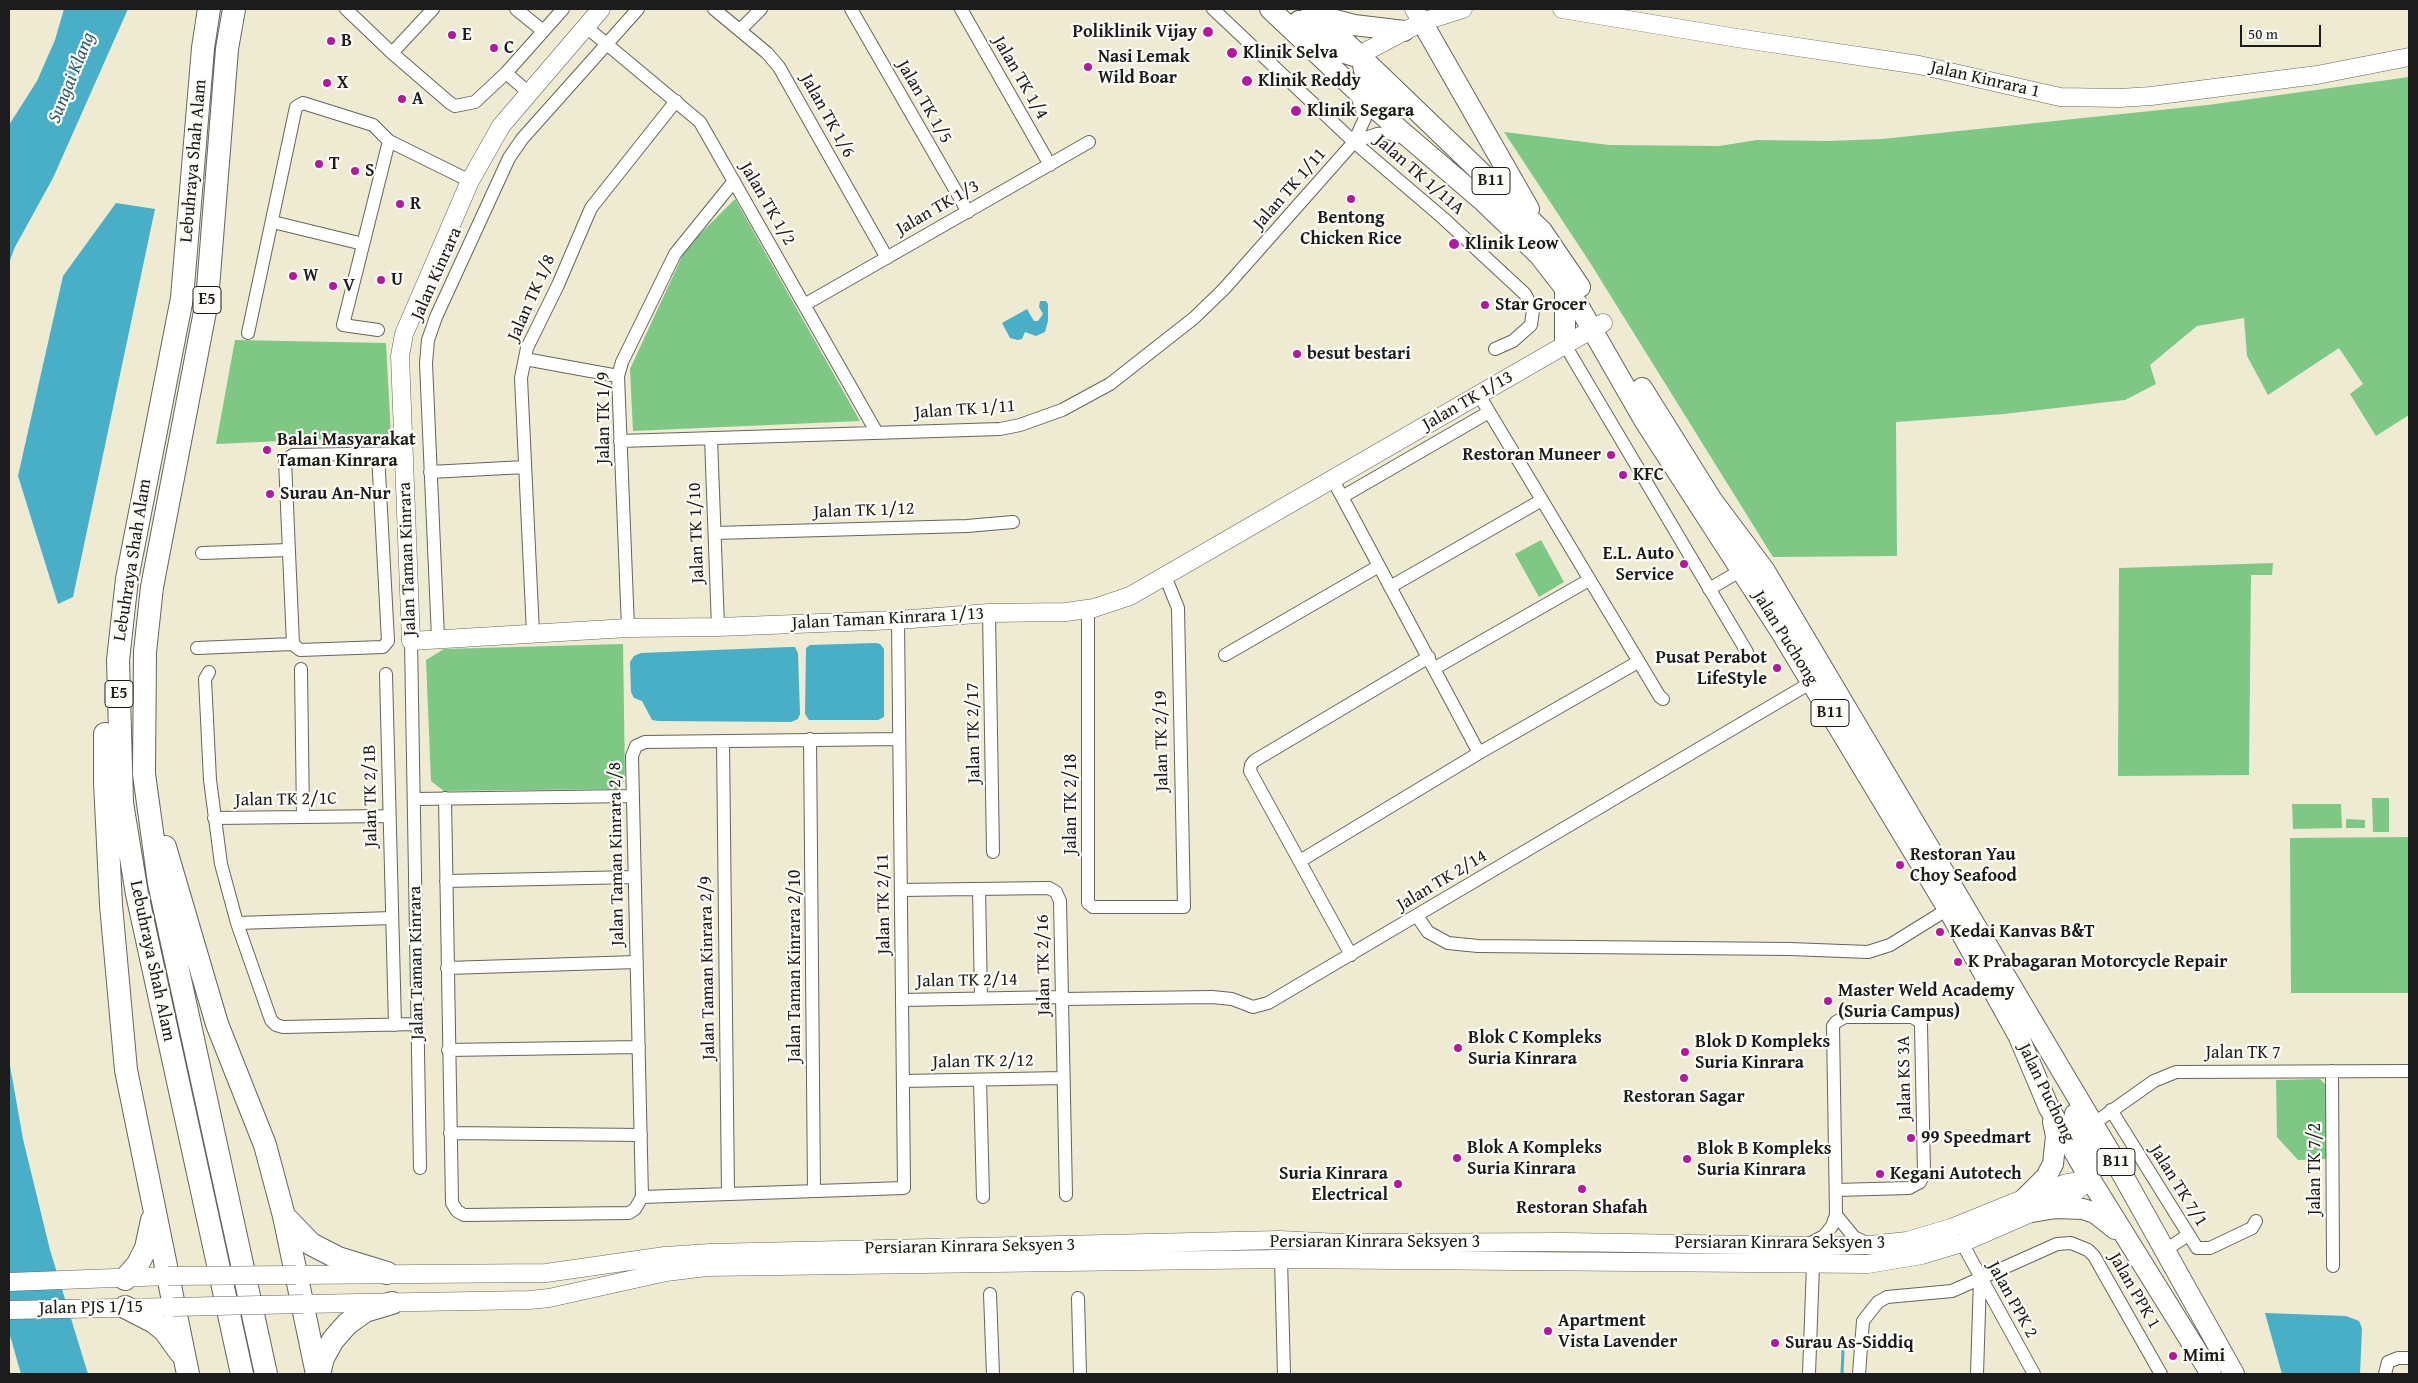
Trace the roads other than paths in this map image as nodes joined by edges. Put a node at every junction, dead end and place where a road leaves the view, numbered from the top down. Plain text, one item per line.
1 (209, 9) edge
2 (234, 9) edge
3 (346, 9) edge
4 (433, 9) edge
5 (516, 9) edge
6 (563, 9) edge
7 (601, 9) edge
8 (638, 9) edge
9 (714, 9) edge
10 (761, 9) edge
11 (851, 9) edge
12 (961, 9) edge
13 (1213, 9) edge
14 (1270, 9) edge
15 (1285, 9) edge
16 (1463, 9) edge
17 (1562, 9) edge
18 (1315, 12) edge
19 (1413, 21) edge
20 (585, 26) junction
21 (740, 30) junction
22 (542, 31) junction
23 (607, 44) junction
24 (392, 53) junction
25 (1361, 54) junction
26 (2409, 58) edge
27 (506, 72) junction
28 (1352, 87) junction
29 (528, 92) junction
30 (676, 101) junction
31 (389, 141) junction
32 (1089, 142) dead end
33 (1354, 142) junction
34 (1414, 142) junction
35 (1050, 165) junction
36 (470, 181) junction
37 (734, 181) junction
38 (968, 212) junction
39 (272, 222) junction
40 (1542, 231) junction
41 (362, 244) junction
42 (1539, 255) junction
43 (887, 258) junction
44 (1564, 287) junction
45 (804, 305) junction
46 (1598, 326) junction
47 (378, 330) dead end
48 (248, 333) dead end
49 (1565, 345) junction
50 (1495, 349) dead end
51 (525, 359) junction
52 (618, 376) junction
53 (1479, 395) junction
54 (1489, 412) junction
55 (877, 433) junction
56 (711, 438) junction
57 (620, 442) junction
58 (378, 454) junction
59 (404, 454) junction
60 (525, 467) junction
61 (430, 472) junction
62 (1333, 480) junction
63 (1342, 497) junction
64 (1542, 500) junction
65 (138, 513) junction
66 (1013, 522) dead end
67 (715, 533) junction
68 (289, 550) junction
69 (202, 552) dead end
70 (1379, 566) junction
71 (1742, 570) junction
72 (1165, 576) junction
73 (1589, 580) junction
74 (1390, 587) junction
75 (1709, 589) junction
76 (1088, 609) junction
77 (989, 613) junction
78 (898, 620) junction
79 (718, 627) junction
80 (628, 628) junction
81 (533, 633) junction
82 (438, 638) junction
83 (411, 641) junction
84 (293, 644) junction
85 (197, 648) dead end
86 (1747, 652) dead end
87 (1225, 655) dead end
88 (1638, 662) junction
89 (1432, 663) junction
90 (301, 669) dead end
91 (209, 672) dead end
92 (386, 674) dead end
93 (1812, 682) junction
94 (1664, 700) dead end
95 (810, 739) junction
96 (900, 739) junction
97 (723, 741) junction
98 (1479, 753) junction
99 (144, 774) junction
100 (633, 796) junction
101 (445, 798) junction
102 (415, 800) junction
103 (388, 816) junction
104 (303, 817) junction
105 (214, 818) junction
106 (993, 852) dead end
107 (1300, 861) junction
108 (635, 877) junction
109 (446, 881) junction
110 (979, 889) junction
111 (901, 890) junction
112 (1184, 907) joint
113 (1948, 909) junction
114 (1417, 916) junction
115 (392, 918) junction
116 (237, 923) junction
117 (1351, 955) junction
118 (637, 962) junction
119 (447, 968) junction
120 (981, 998) junction
121 (1062, 998) junction
122 (902, 1000) junction
123 (417, 1024) junction
124 (395, 1025) junction
125 (639, 1047) junction
126 (448, 1050) junction
127 (2332, 1071) junction
128 (2409, 1071) edge
129 (1063, 1078) junction
130 (980, 1080) junction
131 (903, 1081) junction
132 (2069, 1084) junction
133 (2049, 1108) junction
134 (2111, 1110) junction
135 (2092, 1124) junction
136 (450, 1133) junction
137 (641, 1135) junction
138 (420, 1168) dead end
139 (2090, 1179) junction
140 (1836, 1190) junction
141 (814, 1191) junction
142 (728, 1194) junction
143 (1066, 1195) dead end
144 (642, 1197) junction
145 (982, 1197) dead end
146 (2028, 1205) junction
147 (153, 1212) junction
148 (1836, 1215) junction
149 (284, 1216) junction
150 (2256, 1221) dead end
151 (2188, 1236) junction
152 (1194, 1243) junction
153 (1340, 1243) junction
154 (1962, 1243) junction
155 (1870, 1245) junction
156 (1800, 1246) junction
157 (1830, 1246) junction
158 (2132, 1246) junction
159 (2162, 1247) junction
160 (1281, 1259) junction
161 (1813, 1265) junction
162 (2333, 1266) dead end
163 (388, 1273) junction
164 (296, 1275) junction
165 (168, 1276) junction
166 (120, 1279) junction
167 (1980, 1280) junction
168 (9, 1282) edge
169 (990, 1294) dead end
170 (1078, 1298) dead end
171 (392, 1303) junction
172 (303, 1304) junction
173 (173, 1307) junction
174 (121, 1308) junction
175 (9, 1310) edge
176 (2409, 1358) edge
177 (186, 1366) edge
178 (242, 1374) edge
179 (266, 1374) edge
180 (318, 1374) edge
181 (992, 1374) edge
182 (1080, 1374) edge
183 (1284, 1374) edge
184 (1809, 1374) edge
185 (1859, 1374) edge
186 (1977, 1374) edge
187 (2034, 1374) edge
188 (2161, 1374) edge
189 (2211, 1374) edge
190 (2234, 1374) edge
191 (2385, 1374) edge

1 - 65 highway, Lebuhraya Shah Alam / E5
2 - 99 highway, Lebuhraya Shah Alam / E5
3 - 24 street
4 - 24 street
5 - 22 street
6 - 22 street
7 - 20 main road, Jalan Taman Kinrara
8 - 23 street, Jalan Kinrara
9 - 21 street, Jalan TK 1/6
10 - 21 street
11 - 38 street, Jalan TK 1/5
12 - 35 street, Jalan TK 1/4
13 - 33 street, Jalan TK 1/11A
14 - 28 main road, Jalan Puchong / B11
15 - 25 main road
16 - 19 main road
17 - 26 main road, Jalan Kinrara 1
18 - 19 main road
18 - 25 main road, Jalan Puchong / B11
19 - 25 main road
19 - 40 main road
20 - 23 street, Jalan TK 1/2
20 - 29 main road, Jalan Taman Kinrara
21 - 43 street, Jalan TK 1/6
22 - 27 street
23 - 30 street, Jalan TK 1/2
23 - 61 street, Jalan Kinrara
24 - 27 street
25 - 40 main road, Jalan Puchong / B11
25 - 42 main road
27 - 29 street
28 - 33 street
28 - 34 main road, Jalan Puchong / B11
29 - 36 main road, Jalan Taman Kinrara
30 - 37 street, Jalan TK 1/2
30 - 51 street, Jalan TK 1/8
31 - 36 street
31 - 39 street
31 - 41 street
32 - 35 street, Jalan TK 1/3
33 - 34 street
33 - 50 street, Jalan TK 1/11A
33 - 55 street, Jalan TK 1/11
34 - 42 main road, Jalan Puchong / B11
35 - 38 street, Jalan TK 1/3
36 - 59 main road, Jalan Taman Kinrara
37 - 45 street, Jalan TK 1/2
37 - 52 street, Jalan TK 1/9
38 - 43 street, Jalan TK 1/3
39 - 41 street
39 - 48 street
40 - 46 main road, Jalan Puchong / B11
41 - 47 street
42 - 44 main road, Jalan Puchong / B11
43 - 45 street, Jalan TK 1/3
44 - 46 main road, Jalan Puchong / B11
44 - 49 main road
45 - 55 street, Jalan TK 1/2
46 - 49 main road, Jalan TK 1/13
46 - 71 main road, Jalan Puchong / B11
46 - 132 main road, Jalan Puchong / B11
49 - 53 main road, Jalan TK 1/13
49 - 75 street
51 - 52 street
51 - 60 street, Jalan TK 1/8
52 - 57 street, Jalan TK 1/9
53 - 54 street
53 - 62 main road, Jalan TK 1/13
54 - 63 street
54 - 64 street
55 - 56 street, Jalan TK 1/11
56 - 57 street, Jalan TK 1/11
56 - 67 street, Jalan TK 1/10
57 - 80 street, Jalan TK 1/9
58 - 59 street
58 - 68 street
58 - 84 street
59 - 83 main road, Jalan Taman Kinrara
60 - 61 street
60 - 81 street, Jalan TK 1/8
61 - 82 street, Jalan Kinrara
62 - 63 street
62 - 72 main road, Jalan Taman Kinrara 1/13
63 - 70 street
64 - 73 street
64 - 74 street
65 - 147 highway
65 - 178 highway, Lebuhraya Shah Alam / E5
66 - 67 street, Jalan TK 1/12
67 - 79 street, Jalan TK 1/10
68 - 69 street
68 - 84 street
70 - 74 street
70 - 87 street
71 - 75 street
71 - 93 main road, Jalan Puchong / B11
72 - 76 main road, Jalan Taman Kinrara 1/13
72 - 112 street, Jalan TK 2/19
73 - 88 street
73 - 89 street
74 - 89 street
75 - 86 street
76 - 77 main road, Jalan Taman Kinrara 1/13
76 - 112 street, Jalan TK 2/18
77 - 78 main road, Jalan Taman Kinrara 1/13
77 - 106 street, Jalan TK 2/17
78 - 79 main road, Jalan Taman Kinrara 1/13
78 - 96 street, Jalan TK 2/11
79 - 80 main road, Jalan Taman Kinrara 1/13
80 - 81 main road, Jalan Taman Kinrara 1/13
81 - 82 main road, Jalan Taman Kinrara 1/13
82 - 83 main road, Jalan Taman Kinrara 1/13
83 - 102 street, Jalan Taman Kinrara
84 - 85 street
88 - 94 street
88 - 98 street
89 - 98 street
89 - 107 street
90 - 104 street
91 - 105 street
92 - 103 street, Jalan TK 2/1B
93 - 113 main road, Jalan Puchong / B11
93 - 114 street, Jalan TK 2/14
95 - 96 street, Jalan Taman Kinrara 2/8
95 - 97 street, Jalan Taman Kinrara 2/8
95 - 141 street, Jalan Taman Kinrara 2/10
96 - 111 street, Jalan TK 2/11
97 - 100 street, Jalan Taman Kinrara 2/8
97 - 142 street, Jalan Taman Kinrara 2/9
98 - 107 street
99 - 149 highway
99 - 179 highway, Lebuhraya Shah Alam / E5
100 - 101 street
100 - 108 street, Jalan Taman Kinrara 2/8
101 - 102 street
101 - 109 street
102 - 123 street, Jalan Taman Kinrara
103 - 104 street, Jalan TK 2/1C
103 - 115 street, Jalan TK 2/1B
104 - 105 street, Jalan TK 2/1C
105 - 116 street
107 - 117 street
108 - 109 street
108 - 118 street, Jalan Taman Kinrara 2/8
109 - 119 street
110 - 111 street, Jalan TK 2/16
110 - 120 street
110 - 121 street, Jalan TK 2/16
111 - 122 street, Jalan TK 2/11
113 - 114 street
113 - 133 main road, Jalan Puchong / B11
114 - 117 street, Jalan TK 2/14
115 - 116 street
115 - 124 street, Jalan TK 2/1B
116 - 124 street
117 - 121 street, Jalan TK 2/14
118 - 119 street
118 - 125 street, Jalan Taman Kinrara 2/8
119 - 126 street
120 - 121 street, Jalan TK 2/14
120 - 122 street, Jalan TK 2/14
121 - 129 street, Jalan TK 2/16
122 - 131 street, Jalan TK 2/11
123 - 124 street
123 - 138 street, Jalan Taman Kinrara
125 - 126 street
125 - 137 street, Jalan Taman Kinrara 2/8
126 - 136 street
127 - 128 street, Jalan TK 7
127 - 134 street, Jalan TK 7
127 - 162 street, Jalan TK 7/2
129 - 130 street, Jalan TK 2/12
129 - 143 street, Jalan TK 2/16
130 - 131 street, Jalan TK 2/12
130 - 145 street
131 - 141 street, Jalan TK 2/11
132 - 135 main road, Jalan Puchong / B11
132 - 139 main road
133 - 139 main road, Jalan Puchong / B11
133 - 146 main road
134 - 135 street, Jalan TK 7
134 - 151 street, Jalan TK 7/1
135 - 159 main road, Jalan Puchong / B11
136 - 137 street
136 - 144 street
137 - 144 street, Jalan Taman Kinrara 2/8
139 - 146 main road, Persiaran Kinrara Seksyen 3
139 - 158 main road, Jalan Puchong / B11
139 - 159 main road
140 - 140 street, Jalan KS 3A
140 - 148 street, Jalan KS 3A
141 - 142 street
142 - 144 street
146 - 154 main road, Persiaran Kinrara Seksyen 3
146 - 155 main road, Persiaran Kinrara Seksyen 3
146 - 158 main road
147 - 165 highway
147 - 166 highway
148 - 155 street
148 - 156 street
149 - 163 highway
149 - 164 highway
150 - 151 street, Jalan TK 7/1
151 - 159 street
152 - 153 main road, Persiaran Kinrara Seksyen 3
152 - 160 main road
152 - 163 main road, Persiaran Kinrara Seksyen 3
153 - 156 main road, Persiaran Kinrara Seksyen 3
153 - 160 main road
154 - 161 main road, Persiaran Kinrara Seksyen 3
154 - 167 street, Jalan PPK 2
155 - 157 main road, Persiaran Kinrara Seksyen 3
156 - 157 main road, Persiaran Kinrara Seksyen 3
156 - 161 street
157 - 161 street
158 - 189 main road, Jalan Puchong / B11
159 - 190 main road, Jalan Puchong / B11
160 - 161 main road, Persiaran Kinrara Seksyen 3
160 - 171 main road, Persiaran Kinrara Seksyen 3
160 - 183 street
161 - 184 street
163 - 164 main road, Persiaran Kinrara Seksyen 3
164 - 165 main road, Jalan PJS 1/15, bridge
164 - 172 highway
165 - 166 main road, Jalan PJS 1/15
165 - 173 highway
166 - 168 main road, Jalan PJS 1/15
167 - 185 street, Jalan PPK 1
167 - 186 street
167 - 187 street, Jalan PPK 2
167 - 188 street, Jalan PPK 1
169 - 181 street
170 - 182 street
171 - 172 main road, Jalan PJS 1/15
171 - 180 highway
172 - 173 main road, Jalan PJS 1/15, bridge
172 - 180 highway
173 - 174 main road, Jalan PJS 1/15
173 - 177 highway
174 - 175 main road, Jalan PJS 1/15
174 - 177 highway
176 - 191 street

